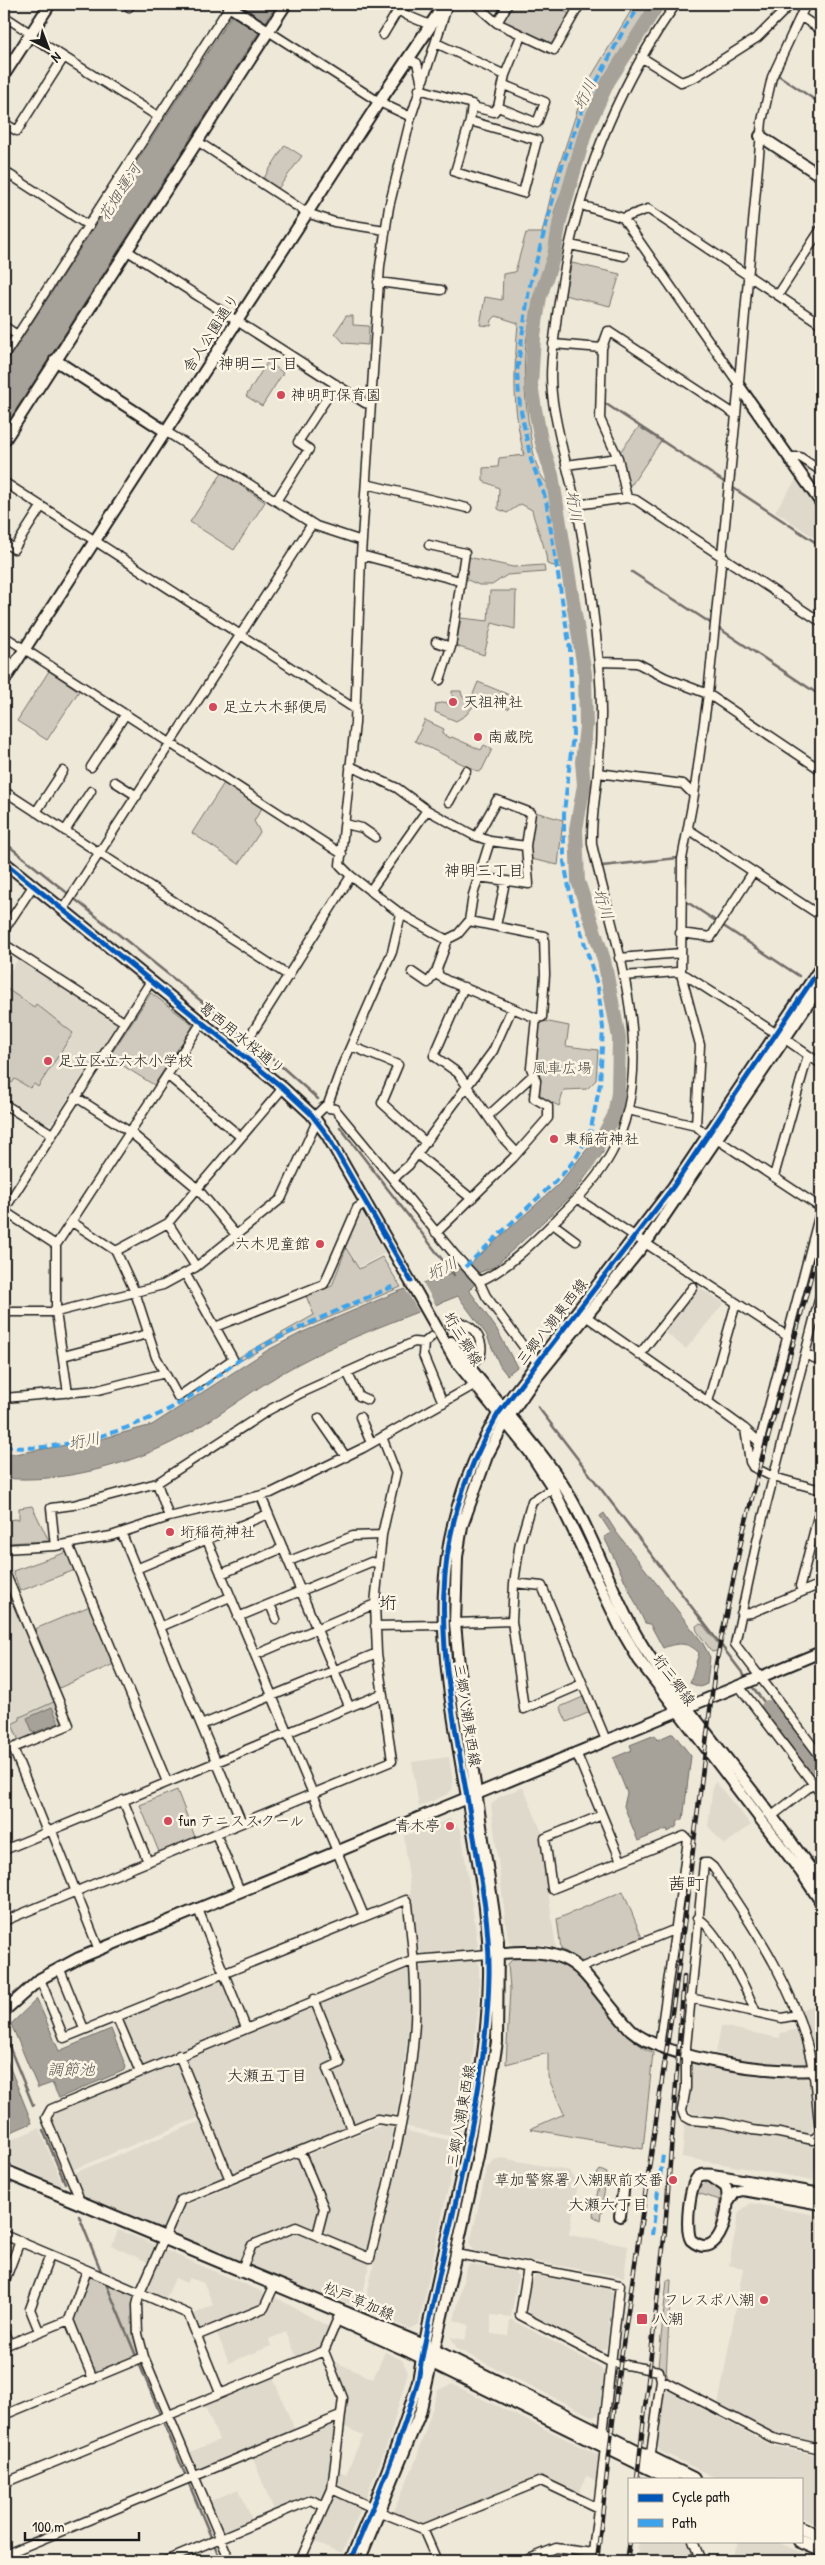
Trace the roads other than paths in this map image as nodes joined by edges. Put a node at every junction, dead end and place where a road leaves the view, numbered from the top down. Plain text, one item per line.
1 (50, 4) edge
2 (286, 4) edge
3 (389, 4) edge
4 (447, 4) edge
5 (475, 4) edge
6 (508, 4) edge
7 (580, 4) edge
8 (676, 4) edge
9 (790, 4) edge
10 (806, 4) edge
11 (230, 6) edge
12 (398, 10) junction
13 (4, 16) edge
14 (800, 16) junction
15 (497, 23) junction
16 (430, 25) junction
17 (267, 30) junction
18 (821, 30) edge
19 (30, 34) junction
20 (383, 35) dead end
21 (521, 36) junction
22 (436, 43) junction
23 (641, 56) junction
24 (64, 57) junction
25 (408, 59) junction
26 (4, 75) edge
27 (505, 75) junction
28 (504, 85) junction
29 (420, 86) junction
30 (379, 102) junction
31 (474, 106) junction
32 (498, 107) junction
33 (159, 117) junction
34 (411, 117) junction
35 (470, 121) junction
36 (4, 123) edge
37 (760, 136) junction
38 (197, 142) junction
39 (4, 171) edge
40 (821, 176) edge
41 (581, 205) junction
42 (307, 213) junction
43 (623, 218) junction
44 (89, 226) junction
45 (821, 229) edge
46 (385, 230) junction
47 (570, 244) junction
48 (126, 250) junction
49 (624, 256) dead end
50 (748, 275) junction
51 (378, 282) junction
52 (442, 290) dead end
53 (778, 295) junction
54 (237, 321) junction
55 (821, 324) edge
56 (4, 326) edge
57 (17, 335) junction
58 (553, 344) junction
59 (602, 348) junction
60 (4, 356) edge
61 (55, 360) junction
62 (336, 384) junction
63 (739, 385) junction
64 (370, 404) junction
65 (736, 415) junction
66 (165, 431) junction
67 (4, 441) edge
68 (790, 457) junction
69 (618, 458) junction
70 (566, 465) junction
71 (821, 471) edge
72 (4, 482) edge
73 (366, 484) junction
74 (627, 498) junction
75 (276, 501) junction
76 (821, 503) edge
77 (576, 506) junction
78 (41, 507) junction
79 (467, 508) dead end
80 (312, 524) junction
81 (362, 540) junction
82 (94, 541) junction
83 (4, 542) edge
84 (429, 545) dead end
85 (361, 555) junction
86 (721, 556) junction
87 (460, 581) junction
88 (821, 622) edge
89 (240, 634) junction
90 (4, 636) edge
91 (436, 642) dead end
92 (451, 647) junction
93 (24, 649) junction
94 (599, 662) junction
95 (440, 680) dead end
96 (4, 681) edge
97 (708, 694) junction
98 (355, 708) junction
99 (125, 714) junction
100 (170, 744) junction
101 (91, 766) dead end
102 (350, 766) junction
103 (821, 770) edge
104 (63, 771) dead end
105 (466, 772) dead end
106 (598, 773) junction
107 (114, 782) dead end
108 (91, 790) dead end
109 (4, 791) edge
110 (694, 795) junction
111 (137, 796) junction
112 (449, 802) dead end
113 (427, 810) junction
114 (36, 812) junction
115 (345, 824) junction
116 (688, 829) junction
117 (65, 831) junction
118 (477, 836) junction
119 (375, 837) dead end
120 (490, 840) junction
121 (526, 846) junction
122 (100, 854) junction
123 (342, 854) junction
124 (4, 862) edge
125 (753, 872) junction
126 (351, 876) junction
127 (478, 877) junction
128 (504, 882) junction
129 (33, 886) junction
130 (370, 891) junction
131 (65, 906) junction
132 (401, 914) junction
133 (821, 916) edge
134 (469, 921) junction
135 (496, 926) junction
136 (4, 930) edge
137 (680, 933) junction
138 (447, 940) junction
139 (4, 944) edge
140 (681, 952) junction
141 (619, 958) junction
142 (821, 967) edge
143 (412, 972) dead end
144 (438, 973) junction
145 (681, 974) junction
146 (289, 976) junction
147 (623, 976) junction
148 (150, 981) junction
149 (821, 984) edge
150 (464, 987) junction
151 (512, 1008) junction
152 (536, 1018) junction
153 (124, 1022) junction
154 (202, 1022) junction
155 (781, 1037) junction
156 (351, 1046) junction
157 (243, 1048) junction
158 (808, 1055) junction
159 (821, 1064) edge
160 (167, 1075) junction
161 (533, 1075) junction
162 (467, 1086) junction
163 (283, 1088) junction
164 (76, 1097) junction
165 (4, 1104) edge
166 (326, 1107) junction
167 (628, 1110) junction
168 (488, 1116) junction
169 (315, 1119) junction
170 (696, 1126) junction
171 (130, 1132) junction
172 (52, 1134) junction
173 (241, 1137) junction
174 (713, 1138) junction
175 (425, 1142) junction
176 (516, 1153) junction
177 (416, 1154) junction
178 (774, 1176) junction
179 (393, 1179) junction
180 (197, 1188) junction
181 (472, 1199) junction
182 (578, 1199) junction
183 (365, 1203) junction
184 (821, 1209) edge
185 (4, 1211) edge
186 (72, 1222) junction
187 (168, 1222) junction
188 (553, 1224) junction
189 (436, 1233) junction
190 (236, 1235) junction
191 (636, 1237) junction
192 (576, 1241) dead end
193 (646, 1243) junction
194 (56, 1245) junction
195 (116, 1251) junction
196 (196, 1267) junction
197 (185, 1273) junction
198 (479, 1281) junction
199 (693, 1287) dead end
200 (135, 1292) junction
201 (821, 1292) edge
202 (737, 1304) junction
203 (820, 1305) edge
204 (4, 1312) edge
205 (56, 1312) junction
206 (431, 1314) junction
207 (587, 1317) junction
208 (450, 1324) dead end
209 (215, 1328) junction
210 (148, 1334) junction
211 (787, 1336) junction
212 (431, 1337) dead end
213 (424, 1343) junction
214 (805, 1354) junction
215 (639, 1355) junction
216 (62, 1356) junction
217 (537, 1361) junction
218 (821, 1361) edge
219 (469, 1366) junction
220 (348, 1372) junction
221 (165, 1373) junction
222 (474, 1385) junction
223 (68, 1393) junction
224 (4, 1398) edge
225 (368, 1400) dead end
226 (708, 1402) junction
227 (443, 1403) junction
228 (500, 1410) junction
229 (360, 1417) dead end
230 (319, 1418) dead end
231 (508, 1418) junction
232 (745, 1429) junction
233 (382, 1438) junction
234 (759, 1442) junction
235 (371, 1444) junction
236 (346, 1457) junction
237 (753, 1467) junction
238 (773, 1477) junction
239 (157, 1483) junction
240 (553, 1488) junction
241 (821, 1490) edge
242 (261, 1496) junction
243 (821, 1505) edge
244 (268, 1514) junction
245 (169, 1517) junction
246 (122, 1534) junction
247 (382, 1535) junction
248 (207, 1540) junction
249 (68, 1544) junction
250 (55, 1546) junction
251 (283, 1548) junction
252 (4, 1549) edge
253 (289, 1561) junction
254 (378, 1563) junction
255 (136, 1570) junction
256 (221, 1574) junction
257 (4, 1578) edge
258 (514, 1583) junction
259 (821, 1584) edge
260 (301, 1591) junction
261 (802, 1591) junction
262 (230, 1597) junction
263 (270, 1604) junction
264 (375, 1604) junction
265 (741, 1614) junction
266 (238, 1617) junction
267 (276, 1619) dead end
268 (512, 1621) junction
269 (455, 1624) junction
270 (442, 1625) junction
271 (160, 1626) junction
272 (375, 1626) junction
273 (317, 1629) junction
274 (821, 1652) edge
275 (377, 1653) junction
276 (255, 1655) junction
277 (334, 1671) junction
278 (758, 1678) junction
279 (582, 1684) junction
280 (740, 1686) junction
281 (381, 1694) junction
282 (271, 1697) junction
283 (349, 1706) junction
284 (683, 1708) junction
285 (201, 1725) junction
286 (287, 1733) junction
287 (606, 1740) junction
288 (576, 1752) junction
289 (821, 1757) edge
290 (216, 1761) junction
291 (167, 1782) junction
292 (813, 1784) junction
293 (312, 1794) junction
294 (821, 1794) edge
295 (472, 1796) junction
296 (123, 1800) junction
297 (602, 1815) junction
298 (772, 1816) junction
299 (242, 1823) junction
300 (50, 1831) junction
301 (216, 1834) junction
302 (4, 1850) edge
303 (336, 1851) junction
304 (621, 1861) junction
305 (148, 1862) junction
306 (821, 1884) edge
307 (76, 1891) junction
308 (240, 1891) junction
309 (821, 1902) edge
310 (198, 1909) junction
311 (364, 1916) junction
312 (697, 1918) junction
313 (4, 1921) edge
314 (676, 1931) junction
315 (99, 1950) junction
316 (494, 1954) junction
317 (414, 1960) junction
318 (59, 1967) junction
319 (580, 1968) junction
320 (224, 1973) junction
321 (40, 1979) junction
322 (690, 1998) junction
323 (314, 2000) junction
324 (4, 2011) edge
325 (756, 2012) junction
326 (797, 2015) junction
327 (118, 2018) junction
328 (246, 2028) junction
329 (84, 2029) junction
330 (659, 2047) junction
331 (688, 2054) junction
332 (179, 2055) junction
333 (817, 2070) edge
334 (140, 2072) junction
335 (400, 2122) junction
336 (351, 2129) junction
337 (471, 2134) junction
338 (482, 2136) junction
339 (300, 2151) junction
340 (4, 2171) edge
341 (709, 2175) junction
342 (4, 2176) edge
343 (230, 2180) junction
344 (624, 2183) dead end
345 (821, 2194) edge
346 (79, 2203) junction
347 (821, 2204) edge
348 (726, 2207) junction
349 (620, 2216) dead end
350 (4, 2235) edge
351 (317, 2235) junction
352 (163, 2239) junction
353 (20, 2241) junction
354 (457, 2254) junction
355 (50, 2255) junction
356 (528, 2267) junction
357 (86, 2270) junction
358 (241, 2272) junction
359 (4, 2283) edge
360 (274, 2286) junction
361 (140, 2293) junction
362 (338, 2318) junction
363 (68, 2320) junction
364 (39, 2331) junction
365 (4, 2332) edge
366 (196, 2336) junction
367 (6, 2345) edge
368 (324, 2351) junction
369 (428, 2354) junction
370 (139, 2359) junction
371 (610, 2362) junction
372 (93, 2379) junction
373 (660, 2380) junction
374 (220, 2393) junction
375 (4, 2415) edge
376 (340, 2416) junction
377 (163, 2417) junction
378 (603, 2434) junction
379 (605, 2447) junction
380 (821, 2449) edge
381 (650, 2462) junction
382 (193, 2477) junction
383 (671, 2478) edge
384 (690, 2478) edge
385 (4, 2483) edge
386 (332, 2489) junction
387 (324, 2506) junction
388 (598, 2508) junction
389 (377, 2510) junction
390 (802, 2528) edge
391 (423, 2529) junction
392 (821, 2537) edge
393 (218, 2540) junction
394 (693, 2542) edge
395 (802, 2542) edge
396 (821, 2550) edge
397 (5, 2554) edge
398 (592, 2557) edge
399 (700, 2559) edge
400 (13, 2561) edge
401 (166, 2561) edge
402 (230, 2561) edge
403 (300, 2561) edge
404 (350, 2561) edge
405 (359, 2561) edge
406 (437, 2561) edge
407 (524, 2561) edge
408 (687, 2561) edge

1 - 19 street
2 - 17 street
3 - 12 street
4 - 16 main road, 舎人公園通り
4 - 22 street
5 - 15 street
6 - 15 street
7 - 21 street
8 - 23 street
9 - 23 street
10 - 14 street
11 - 17 street
11 - 33 street
12 - 16 street
12 - 20 street
13 - 19 street
14 - 18 street
14 - 37 street
15 - 21 street
16 - 25 main road, 舎人公園通り
17 - 30 street
17 - 38 street
19 - 24 street
19 - 26 street
21 - 27 street
22 - 27 street
22 - 29 street
23 - 41 street
24 - 33 street
24 - 36 street
25 - 29 street
25 - 30 main road, 舎人公園通り
27 - 28 street
28 - 32 street
28 - 32 street
29 - 31 street
29 - 34 street
30 - 34 street
30 - 42 street, 舎人公園通り
31 - 32 street
31 - 35 street
33 - 44 street
34 - 46 street
35 - 35 street
37 - 40 street
37 - 50 street
38 - 42 street
38 - 48 street
39 - 44 street
41 - 43 street
41 - 47 street
42 - 46 street
42 - 54 street, 舎人公園通り
43 - 50 street
43 - 63 street
44 - 57 street
45 - 53 street
46 - 51 street
47 - 49 street
47 - 58 street
48 - 54 street
48 - 61 street
50 - 53 street
50 - 63 street
51 - 52 street
51 - 64 street
53 - 55 street
54 - 62 street
54 - 66 street, 舎人公園通り
56 - 57 street
57 - 60 street
58 - 59 street
58 - 70 street
59 - 65 street
59 - 69 street
61 - 66 street
61 - 67 street
62 - 64 street
62 - 75 street
63 - 65 street
63 - 68 street
64 - 73 street
65 - 86 street
66 - 75 street
66 - 82 street, 舎人公園通り
68 - 71 street
68 - 76 street
69 - 70 street
69 - 74 street
70 - 77 street
72 - 78 street
73 - 79 street
73 - 81 street
74 - 77 street
74 - 86 street
75 - 80 street
77 - 94 street
78 - 82 street
78 - 83 street
80 - 81 street
80 - 89 street
81 - 85 street
82 - 89 street
82 - 93 street, 舎人公園通り
84 - 87 street
85 - 87 street
85 - 98 street
86 - 88 street
86 - 97 street
87 - 92 street
89 - 98 street
89 - 100 street
90 - 93 street
91 - 92 street
92 - 95 street
93 - 96 street, 舎人公園通り
93 - 99 street
94 - 97 street
94 - 106 street
97 - 103 street
97 - 110 street
98 - 102 street
99 - 100 street
99 - 101 street
100 - 111 street
100 - 123 street
102 - 113 street
102 - 115 street
104 - 114 street
105 - 112 street
106 - 110 street
106 - 141 street
107 - 111 street
108 - 117 street
109 - 114 street
110 - 116 street
111 - 122 street
113 - 118 street
113 - 130 street
114 - 117 street
115 - 119 street
115 - 123 street
116 - 125 street
116 - 137 street
117 - 122 street
118 - 120 street
118 - 121 street
120 - 121 street
120 - 127 street
121 - 128 street
122 - 131 street
122 - 146 street
123 - 126 street
124 - 129 street, 葛西用水桜通り
125 - 133 street
125 - 137 street
126 - 130 street
126 - 146 street
127 - 128 street
127 - 134 street
128 - 135 street
129 - 131 street, 葛西用水桜通り
129 - 136 street
130 - 132 street
131 - 148 street, 葛西用水桜通り
132 - 138 street
132 - 156 street
134 - 135 street
134 - 138 street
135 - 152 street
137 - 140 street
138 - 144 street
139 - 153 street
140 - 141 street
140 - 145 street
141 - 147 street
142 - 155 street, 三郷八潮東西線
143 - 144 street
144 - 150 street
145 - 147 street
145 - 155 street
145 - 170 street
146 - 157 street
147 - 167 street
148 - 153 street
148 - 154 street, 葛西用水桜通り
149 - 155 street, 三郷八潮東西線
150 - 151 street
150 - 162 street
151 - 152 street
151 - 162 street
152 - 161 street
153 - 164 street
154 - 157 street, 葛西用水桜通り
154 - 160 street
155 - 158 street
155 - 174 street, 三郷八潮東西線
156 - 166 street
156 - 175 street
157 - 163 street, 葛西用水桜通り
158 - 159 street
158 - 178 street
160 - 171 street
160 - 173 street
161 - 168 street
161 - 176 street
162 - 168 street
162 - 175 street
163 - 169 street, 葛西用水桜通り
163 - 173 street
164 - 171 street
164 - 172 street
165 - 172 street
166 - 169 street
166 - 179 street
167 - 170 street
167 - 182 street
168 - 176 street
169 - 183 street, 葛西用水桜通り
169 - 190 street
170 - 174 street
171 - 180 street
171 - 186 street
172 - 185 street
173 - 180 street
174 - 178 street
174 - 191 street, 三郷八潮東西線
174 - 193 street, 三郷八潮東西線
175 - 177 street
176 - 181 street
177 - 179 street
177 - 181 street
178 - 184 street
179 - 189 street
180 - 187 street
180 - 190 street
181 - 189 street
182 - 188 street
182 - 191 street
183 - 206 street, 葛西用水桜通り
183 - 209 street
184 - 211 street
185 - 194 street
186 - 194 street
186 - 195 street
187 - 195 street
187 - 196 street
188 - 192 street
188 - 198 street
189 - 198 street
190 - 196 street
191 - 193 street
191 - 217 street, 三郷八潮東西線
193 - 202 street
193 - 207 street, 三郷八潮東西線
194 - 205 street
195 - 200 street
196 - 197 street
197 - 200 street
197 - 209 street
198 - 217 street
199 - 215 street
200 - 205 street
200 - 210 street
201 - 203 street
202 - 211 street
202 - 226 street
203 - 214 street
204 - 205 street
205 - 216 street
206 - 219 street, 垳三郷線
206 - 222 street, 垳三郷線
207 - 215 street
207 - 231 street, 三郷八潮東西線
208 - 219 street
209 - 221 street
210 - 216 street
210 - 221 street
211 - 234 street
212 - 213 street
213 - 220 street
213 - 227 street
214 - 218 street
214 - 238 street
215 - 226 street
216 - 223 street
217 - 228 street, 三郷八潮東西線
219 - 228 street, 垳三郷線
220 - 225 street
220 - 239 street
221 - 223 street
222 - 227 street
222 - 228 street, 垳三郷線
223 - 224 street
226 - 232 street
227 - 233 street
228 - 231 street, 垳三郷線
228 - 270 street, 三郷八潮東西線
229 - 235 street
230 - 236 street
231 - 240 street, 垳三郷線
231 - 269 street, 三郷八潮東西線
231 - 284 street, 垳三郷線
232 - 234 street
232 - 237 street
233 - 235 street
233 - 247 street
234 - 237 street
235 - 236 street
236 - 242 street
237 - 238 street
238 - 241 street
238 - 265 street
239 - 245 street
239 - 250 street
240 - 258 street
240 - 284 street, 垳三郷線
242 - 244 street
242 - 245 street
243 - 261 street
244 - 248 street
244 - 251 street
245 - 246 street
246 - 249 street
246 - 255 street
247 - 253 street
247 - 254 street
248 - 255 street
248 - 256 street
249 - 250 street
249 - 291 street
250 - 252 street
251 - 253 street
251 - 256 street
253 - 260 street
254 - 260 street
254 - 264 street
255 - 271 street
256 - 262 street
257 - 300 street
258 - 268 street
258 - 279 street
259 - 261 street
260 - 263 street
260 - 273 street
261 - 265 street
262 - 266 street
262 - 271 street
263 - 266 street
263 - 267 street
264 - 272 street
264 - 273 street
265 - 278 street
266 - 276 street
268 - 269 street
268 - 279 street
269 - 295 street, 三郷八潮東西線
270 - 272 street
270 - 295 street, 三郷八潮東西線
271 - 285 street
272 - 275 street
273 - 276 street
273 - 277 street
274 - 278 street
275 - 277 street
275 - 281 street
276 - 282 street
277 - 282 street
277 - 283 street
278 - 280 street
278 - 289 street
279 - 287 street
280 - 284 street
280 - 292 street
281 - 283 street
281 - 293 street
282 - 285 street
282 - 286 street
283 - 286 street
284 - 287 street
284 - 298 street, 垳三郷線
284 - 309 street, 垳三郷線
285 - 290 street
286 - 290 street
286 - 293 street
287 - 288 street
288 - 295 street
288 - 297 street
290 - 291 street
290 - 299 street
291 - 296 street
292 - 294 street
292 - 298 street
293 - 299 street
293 - 303 street
295 - 303 street
295 - 316 street, 三郷八潮東西線
296 - 300 street
296 - 305 street
297 - 304 street
297 - 304 street
298 - 306 street, 垳三郷線
299 - 301 street
300 - 302 street
300 - 307 street
301 - 305 street
301 - 308 street
303 - 308 street
303 - 311 street
304 - 314 street
305 - 307 street
307 - 313 street
307 - 315 street
308 - 310 street
310 - 315 street
310 - 320 street
311 - 317 street
311 - 320 street
312 - 322 street
312 - 325 street
312 - 326 street
314 - 319 street
314 - 330 street
315 - 318 street
316 - 317 street
316 - 319 street
316 - 337 street, 三郷八潮東西線
316 - 338 street, 三郷八潮東西線
317 - 323 street
317 - 335 street
318 - 321 street
318 - 329 street
319 - 330 street
320 - 327 street
320 - 328 street
321 - 324 street
321 - 329 street
322 - 325 street
322 - 331 street
323 - 328 street
323 - 336 street
325 - 326 street
326 - 333 street
327 - 329 street
327 - 334 street
328 - 332 street
330 - 331 street
331 - 333 street
331 - 333 street
332 - 334 street
332 - 343 street
334 - 346 street
335 - 336 street
335 - 351 street
336 - 339 street
337 - 338 street
337 - 369 street, 三郷八潮東西線
338 - 354 street, 三郷八潮東西線
339 - 343 street
339 - 351 street
340 - 346 main road, 松戸草加線
341 - 345 street
341 - 348 street
341 - 348 street
342 - 346 main road, 松戸草加線
343 - 352 street
344 - 349 street
346 - 352 main road, 松戸草加線
347 - 348 street
350 - 353 street
351 - 358 street
352 - 358 main road, 松戸草加線
352 - 361 street
353 - 355 street
353 - 359 street
354 - 356 street
354 - 369 street, 三郷八潮東西線
355 - 357 street
355 - 364 street
356 - 371 street
356 - 371 street
357 - 361 street
357 - 363 street
358 - 360 main road, 松戸草加線
360 - 362 main road, 松戸草加線
360 - 366 street
360 - 369 main road, 松戸草加線
361 - 366 street
361 - 370 street
362 - 368 street
362 - 369 main road, 松戸草加線
363 - 364 street
363 - 372 street
364 - 367 street
365 - 367 street
366 - 374 street
368 - 374 street
368 - 376 street
369 - 378 main road, 松戸草加線
369 - 379 main road, 松戸草加線
369 - 389 street, 三郷八潮東西線
370 - 372 street
370 - 377 street
371 - 373 street
371 - 378 street
372 - 375 street
373 - 380 street
373 - 381 street
374 - 377 street
376 - 382 street
376 - 386 street
377 - 382 street
377 - 385 street
378 - 381 main road, 松戸草加線
379 - 381 main road, 松戸草加線
379 - 388 street
381 - 383 main road, 松戸草加線
381 - 384 main road, 松戸草加線
382 - 393 street
382 - 397 street
386 - 387 street
386 - 389 street
387 - 393 street
387 - 403 street
388 - 391 street
388 - 398 street
389 - 391 street
389 - 404 street, 三郷八潮東西線
389 - 405 street, 三郷八潮東西線
390 - 392 main road
391 - 406 street
393 - 401 street
393 - 402 street
394 - 399 street
395 - 396 main road
397 - 400 street
398 - 407 street
399 - 408 street

